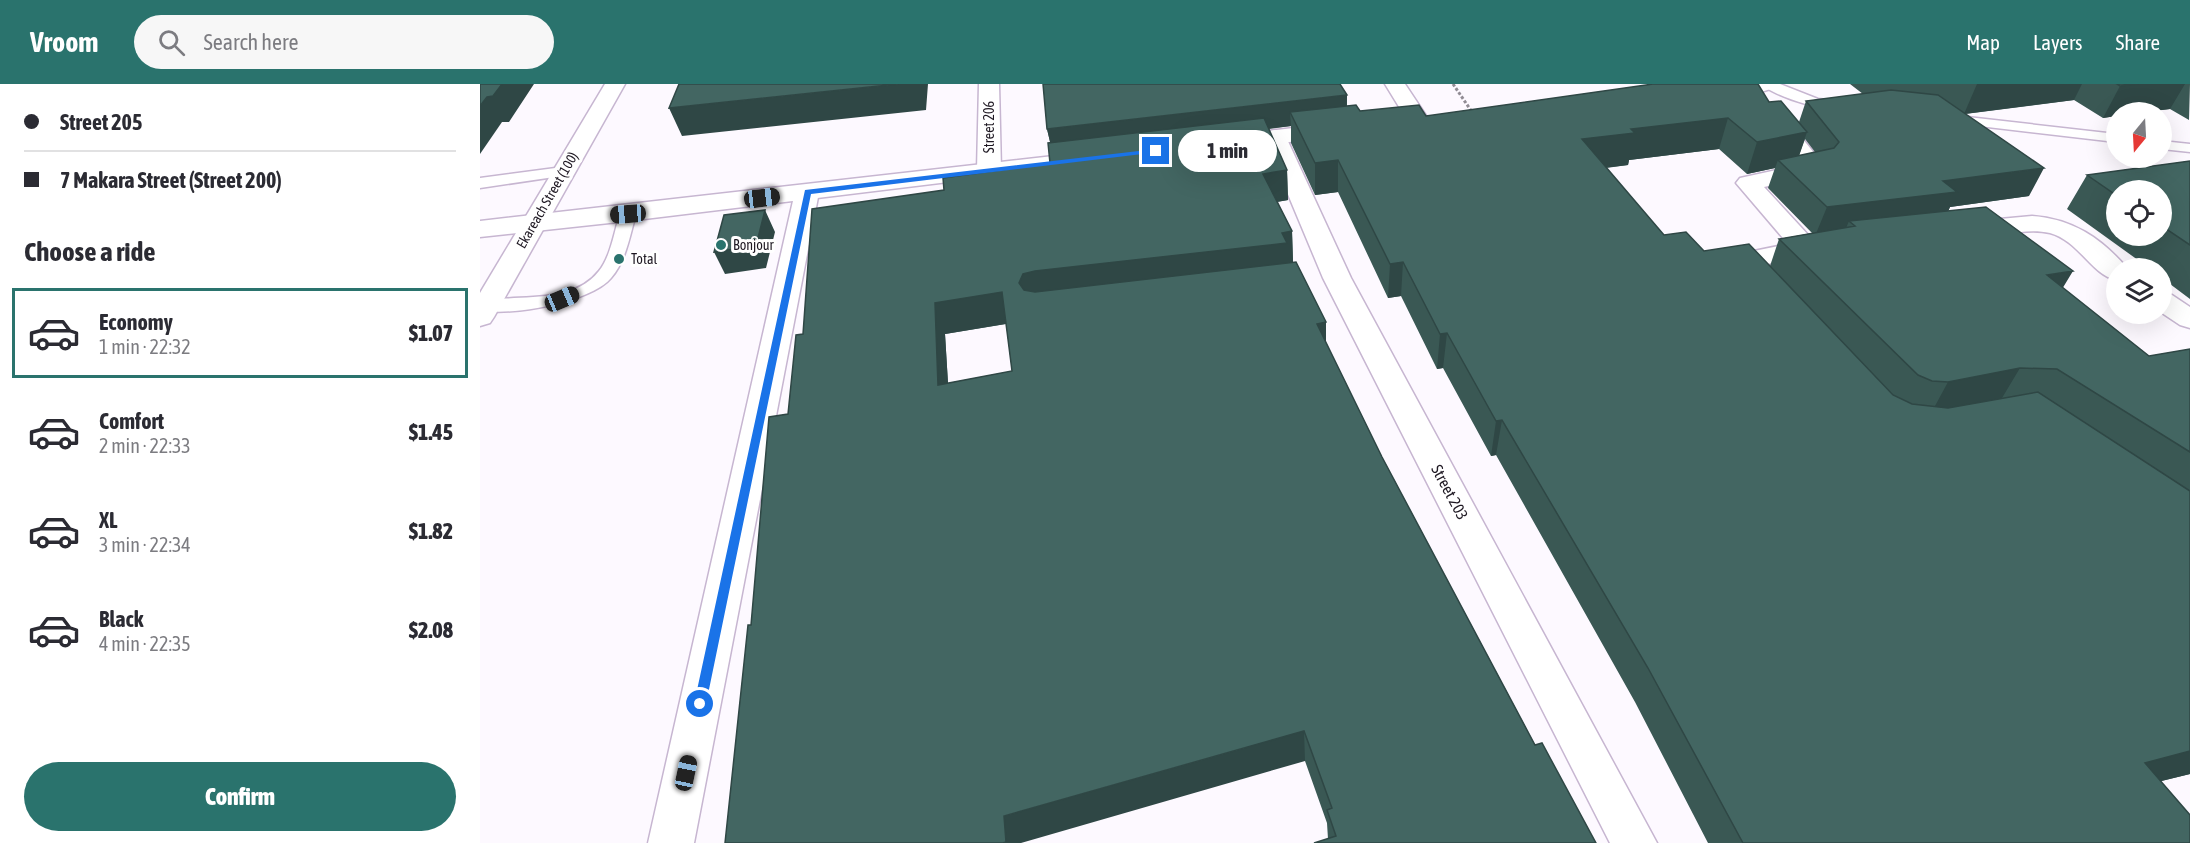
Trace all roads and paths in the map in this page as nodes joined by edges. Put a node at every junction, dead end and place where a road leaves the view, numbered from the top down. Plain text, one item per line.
1 (615, 84) edge
2 (989, 84) edge
3 (1395, 84) edge
4 (1453, 84) edge
5 (1762, 86) edge
6 (1698, 95) edge
7 (1851, 107) edge
8 (1474, 115) joint
9 (1931, 117) edge
10 (1418, 120) junction
11 (1275, 137) junction
12 (2106, 137) edge
13 (1204, 145) edge
14 (2172, 145) edge
15 (2190, 148) edge
16 (1097, 158) edge
17 (989, 170) junction
18 (562, 172) junction
19 (480, 183) edge
20 (807, 192) junction
21 (628, 214) junction
22 (533, 222) junction
23 (480, 228) edge
24 (1946, 232) edge
25 (1840, 243) edge
26 (1805, 247) junction
27 (2106, 263) edge
28 (1778, 306) edge
29 (2172, 307) edge
30 (483, 311) edge
31 (2190, 319) edge
32 (671, 843) edge
33 (1634, 843) edge

1 - 18 street, Ekareach Street (100)
2 - 17 street, Street 206
3 - 10 street
4 - 8 path
5 - 6 street
5 - 7 lane
5 - 26 street
8 - 10 street
9 - 12 lane
10 - 11 street
11 - 13 street
11 - 33 street, Street 203
14 - 15 lane
16 - 17 street
17 - 20 street
18 - 19 lane
18 - 22 street, Ekareach Street (100)
20 - 21 street
20 - 32 street
21 - 22 street
21 - 30 lane
22 - 23 street
22 - 30 street, Ekareach Street (100)
24 - 27 street
25 - 26 street
26 - 28 street
29 - 31 street

